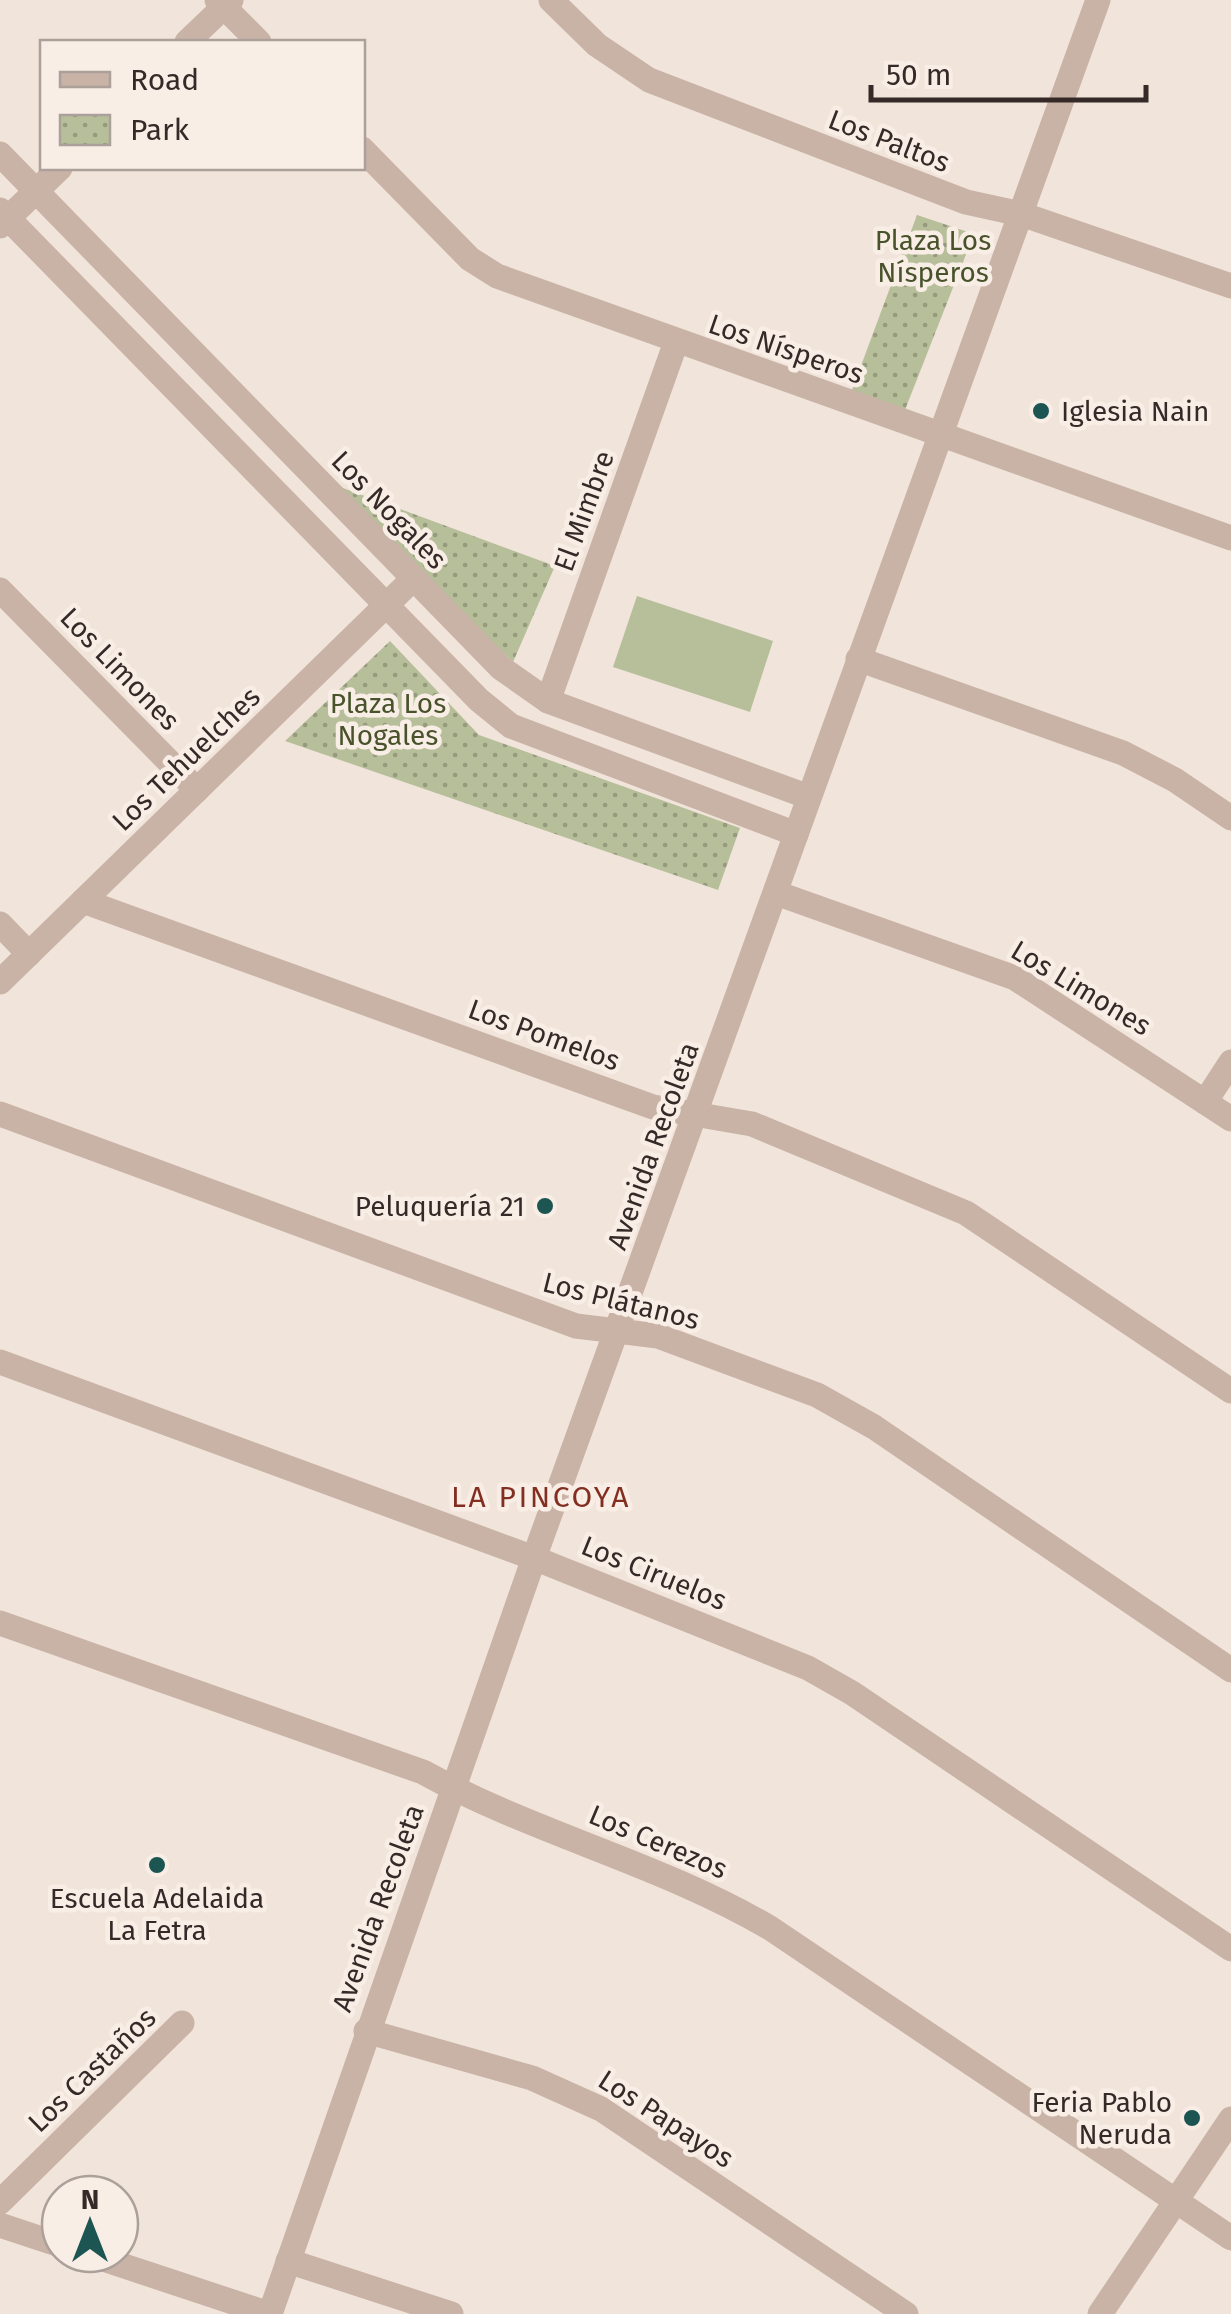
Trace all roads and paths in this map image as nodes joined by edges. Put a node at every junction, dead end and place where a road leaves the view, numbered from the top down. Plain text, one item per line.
1 (551, 0) edge
2 (1093, 1) edge
3 (224, 2) edge
4 (190, 40) edge
5 (257, 40) edge
6 (365, 152) edge
7 (0, 154) edge
8 (58, 170) edge
9 (36, 191) junction
10 (1021, 214) junction
11 (3, 218) edge
12 (1231, 286) edge
13 (676, 342) junction
14 (940, 435) junction
15 (1231, 538) edge
16 (414, 578) junction
17 (0, 590) edge
18 (386, 605) junction
19 (858, 659) junction
20 (548, 701) junction
21 (197, 790) junction
22 (809, 796) junction
23 (1231, 818) edge
24 (796, 834) junction
25 (776, 892) junction
26 (83, 900) junction
27 (0, 924) edge
28 (30, 954) junction
29 (0, 982) edge
30 (1231, 1062) edge
31 (1204, 1102) junction
32 (0, 1114) edge
33 (696, 1114) junction
34 (1231, 1120) edge
35 (617, 1332) junction
36 (0, 1362) edge
37 (1231, 1391) edge
38 (534, 1558) junction
39 (0, 1623) edge
40 (1231, 1670) edge
41 (452, 1788) junction
42 (1231, 1949) edge
43 (182, 2024) dead end
44 (366, 2031) junction
45 (1231, 2119) edge
46 (1176, 2201) junction
47 (0, 2202) edge
48 (0, 2225) edge
49 (40, 2238) edge
50 (1231, 2238) edge
51 (288, 2260) junction
52 (140, 2271) edge
53 (270, 2314) edge
54 (451, 2314) edge
55 (906, 2314) edge
56 (1100, 2314) edge

1 - 10 street, Los Paltos
2 - 10 street, Avenida Recoleta
3 - 4 street
3 - 5 street
6 - 13 street, Los Nísperos
7 - 9 street, Los Nogales
8 - 9 street
9 - 11 street
9 - 16 street, Los Nogales
10 - 12 street, Los Paltos
10 - 14 street, Avenida Recoleta
11 - 18 street
13 - 14 street, Los Nísperos
13 - 20 street, El Mimbre
14 - 15 street, Los Nísperos
14 - 19 street, Avenida Recoleta
16 - 18 street, Los Tehuelches
16 - 20 street, Los Nogales
17 - 21 street, Los Limones
18 - 21 street, Los Tehuelches
18 - 24 street
19 - 22 street, Avenida Recoleta
19 - 23 street
20 - 22 street, Los Nogales
21 - 26 street, Los Tehuelches
22 - 24 street, Avenida Recoleta
24 - 25 street, Avenida Recoleta
25 - 31 street, Los Limones
25 - 33 street, Avenida Recoleta
26 - 28 street, Los Tehuelches
26 - 33 street, Los Pomelos
27 - 28 street
28 - 29 street, Los Tehuelches
30 - 31 street
31 - 34 street, Los Limones
32 - 35 street, Los Plátanos
33 - 35 street, Avenida Recoleta
33 - 37 street, Los Pomelos
35 - 38 street, Avenida Recoleta
35 - 40 street, Los Plátanos
36 - 38 street, Los Ciruelos
38 - 41 street, Avenida Recoleta
38 - 42 street, Los Ciruelos
39 - 41 street, Los Cerezos
41 - 44 street, Avenida Recoleta
41 - 46 street, Los Cerezos
43 - 47 street, Los Castaños
44 - 51 street, Avenida Recoleta
44 - 55 street, Los Papayos
45 - 46 street
46 - 50 street, Los Cerezos
46 - 56 street
48 - 49 street
51 - 53 street, Avenida Recoleta
51 - 54 street
52 - 53 street

